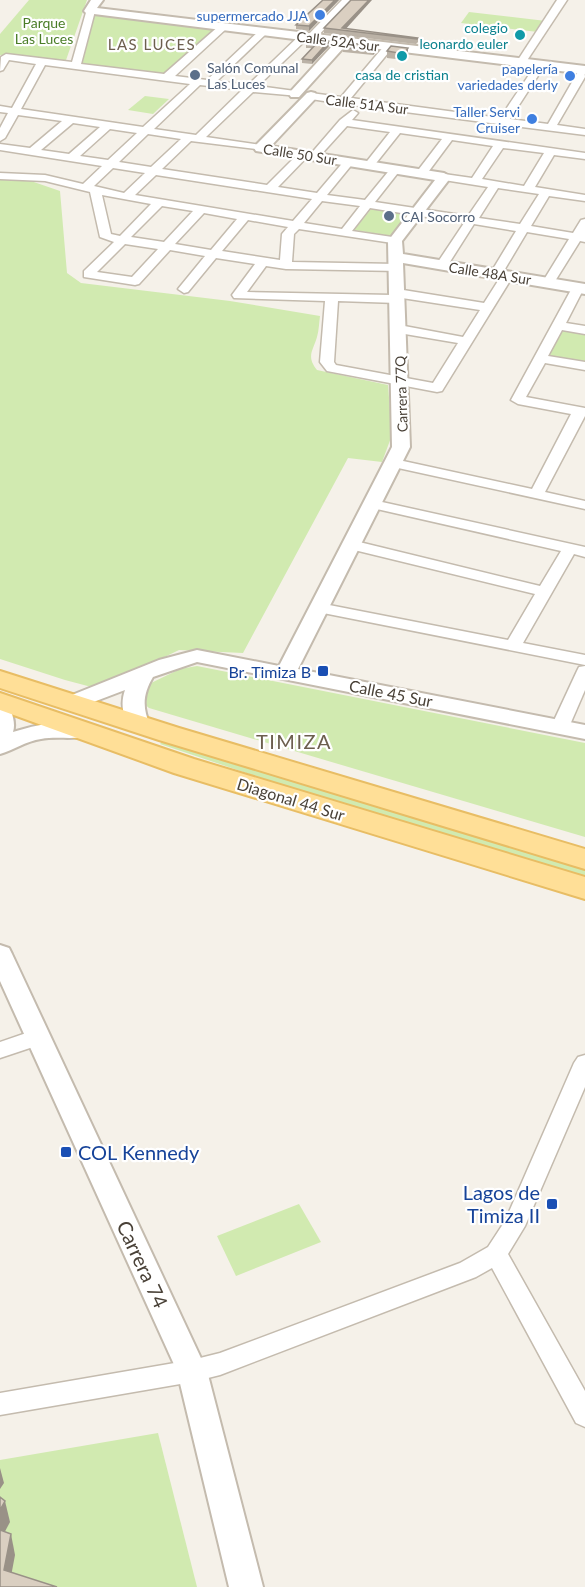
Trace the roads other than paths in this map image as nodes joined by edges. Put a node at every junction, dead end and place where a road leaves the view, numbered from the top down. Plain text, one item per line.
1 (97, 0) edge
2 (347, 0) edge
3 (562, 0) edge
4 (90, 11) junction
5 (224, 27) junction
6 (264, 32) junction
7 (307, 37) junction
8 (343, 41) junction
9 (388, 47) junction
10 (42, 62) junction
11 (521, 63) junction
12 (540, 65) junction
13 (75, 66) junction
14 (0, 68) edge
15 (584, 70) edge
16 (166, 78) junction
17 (197, 82) junction
18 (209, 83) junction
19 (250, 89) junction
20 (295, 94) junction
21 (311, 96) junction
22 (343, 101) junction
23 (362, 103) junction
24 (0, 109) edge
25 (15, 111) junction
26 (70, 120) junction
27 (491, 120) junction
28 (503, 121) junction
29 (344, 122) junction
30 (108, 125) junction
31 (550, 128) junction
32 (398, 129) junction
33 (145, 131) junction
34 (585, 132) edge
35 (449, 137) junction
36 (0, 138) edge
37 (194, 138) junction
38 (478, 141) junction
39 (500, 144) junction
40 (0, 147) edge
41 (261, 148) junction
42 (551, 151) junction
43 (32, 152) junction
44 (308, 155) junction
45 (585, 156) edge
46 (70, 158) junction
47 (350, 162) junction
48 (110, 164) junction
49 (369, 165) junction
50 (396, 169) junction
51 (154, 171) junction
52 (422, 173) junction
53 (0, 176) edge
54 (197, 177) junction
55 (444, 177) junction
56 (476, 181) junction
57 (237, 184) junction
58 (495, 184) junction
59 (90, 189) junction
60 (270, 189) junction
61 (528, 189) junction
62 (546, 192) junction
63 (320, 196) junction
64 (126, 197) junction
65 (585, 198) edge
66 (165, 203) junction
67 (368, 204) junction
68 (206, 209) junction
69 (418, 212) junction
70 (245, 216) junction
71 (471, 220) junction
72 (585, 222) edge
73 (296, 224) junction
74 (523, 228) junction
75 (345, 232) junction
76 (581, 237) edge
77 (123, 240) junction
78 (395, 241) junction
79 (166, 247) junction
80 (213, 254) junction
81 (263, 262) junction
82 (396, 263) junction
83 (286, 265) junction
84 (442, 265) junction
85 (501, 275) junction
86 (548, 283) junction
87 (581, 288) edge
88 (184, 289) dead end
89 (397, 296) junction
90 (332, 297) junction
91 (487, 307) junction
92 (558, 325) junction
93 (399, 329) junction
94 (585, 330) edge
95 (466, 341) junction
96 (540, 358) junction
97 (585, 366) edge
98 (401, 382) junction
99 (582, 411) edge
100 (394, 464) junction
101 (537, 495) junction
102 (373, 504) junction
103 (585, 505) edge
104 (351, 545) junction
105 (578, 550) edge
106 (545, 592) junction
107 (319, 608) junction
108 (513, 646) junction
109 (585, 660) edge
110 (585, 671) edge
111 (286, 672) junction
112 (143, 676) junction
113 (0, 679) edge
114 (0, 701) edge
115 (75, 702) junction
116 (0, 709) edge
117 (140, 725) junction
118 (560, 727) junction
119 (81, 730) junction
120 (585, 732) edge
121 (0, 740) edge
122 (0, 747) edge
123 (585, 859) edge
124 (585, 888) edge
125 (0, 954) edge
126 (38, 1038) junction
127 (0, 1050) edge
128 (585, 1063) edge
129 (496, 1254) junction
130 (192, 1371) junction
131 (0, 1404) edge
132 (585, 1415) edge
133 (246, 1587) edge

1 - 4 street
2 - 7 street
3 - 11 street
4 - 5 street, Calle 52A Sur
4 - 13 street
5 - 6 street, Calle 52A Sur
5 - 16 street
6 - 7 street, Calle 52A Sur
6 - 18 street
7 - 8 street, Calle 52A Sur
7 - 19 street
8 - 9 street, Calle 52A Sur
8 - 20 street
9 - 11 street, Calle 52A Sur
9 - 22 street
10 - 13 street, Calle 51A Sur
10 - 14 street, Calle 51A Sur
10 - 25 street
11 - 12 street, Calle 52A Sur
12 - 15 street, Calle 52A Sur
12 - 28 street
13 - 16 street, Calle 51A Sur
15 - 31 street
16 - 17 street, Calle 51A Sur
17 - 18 street, Calle 51A Sur
17 - 33 street
18 - 19 street, Calle 51A Sur
19 - 20 street, Calle 51A Sur
19 - 37 street
20 - 21 street, Calle 51A Sur
21 - 22 street, Calle 51A Sur
21 - 41 street
22 - 23 street, Calle 51A Sur
23 - 27 street, Calle 51A Sur
23 - 29 street
24 - 25 street, Calle 50 Sur
25 - 26 street, Calle 50 Sur
25 - 36 street
26 - 30 street, Calle 50 Sur
26 - 43 street
27 - 28 street, Calle 51A Sur
27 - 38 street
28 - 31 street, Calle 51A Sur
29 - 32 street
29 - 44 street
30 - 33 street, Calle 50 Sur
30 - 46 street
31 - 34 street, Calle 51A Sur
32 - 35 street
32 - 49 street
33 - 37 street, Calle 50 Sur
33 - 48 street
35 - 38 street
35 - 52 street
37 - 41 street, Calle 50 Sur
37 - 51 street
38 - 39 street
39 - 42 street
39 - 56 street
40 - 43 street
41 - 44 street, Calle 50 Sur
42 - 45 street
42 - 61 street
43 - 46 street
44 - 47 street, Calle 50 Sur
44 - 60 street
46 - 48 street
47 - 49 street, Calle 50 Sur
47 - 63 street
48 - 51 street
48 - 59 street
49 - 50 street, Calle 50 Sur
50 - 52 street, Calle 50 Sur
50 - 67 street
51 - 54 street
51 - 64 street
52 - 55 street, Calle 50 Sur
53 - 59 street
54 - 57 street
54 - 66 street
55 - 56 street, Calle 50 Sur
55 - 69 street
56 - 58 street, Calle 50 Sur
57 - 60 street
57 - 68 street
58 - 61 street, Calle 50 Sur
58 - 71 street
59 - 64 street
59 - 77 street
60 - 63 street
61 - 62 street, Calle 50 Sur
62 - 65 street, Calle 50 Sur
62 - 74 street
63 - 67 street
63 - 73 street
64 - 66 street
66 - 68 street
66 - 77 street
67 - 69 street
67 - 75 street
68 - 70 street
68 - 79 street
69 - 71 street
69 - 78 street
70 - 73 street
70 - 80 street
71 - 74 street
71 - 84 street
72 - 76 street
73 - 75 street
73 - 83 street
74 - 76 street
74 - 85 street
75 - 78 street
76 - 86 street
77 - 79 street
77 - 79 street
78 - 82 street, Carrera 77Q
79 - 80 street
80 - 81 street
80 - 88 street
81 - 83 street
81 - 90 street
82 - 83 street
82 - 84 street, Calle 48A Sur
82 - 89 street, Carrera 77Q
84 - 85 street, Calle 48A Sur
85 - 86 street, Calle 48A Sur
85 - 91 street
86 - 87 street, Calle 48A Sur
87 - 92 street
89 - 90 street
89 - 91 street
89 - 93 street, Carrera 77Q
90 - 98 street
91 - 95 street
92 - 94 street
92 - 96 street
93 - 95 street
93 - 98 street, Carrera 77Q
95 - 98 street
96 - 97 street
96 - 99 street
98 - 100 street, Carrera 77Q
99 - 101 street
100 - 101 street
100 - 102 street, Carrera 77Q
101 - 103 street
102 - 104 street, Carrera 77Q
102 - 105 street
104 - 106 street
104 - 107 street, Carrera 77Q
105 - 106 street
106 - 108 street
107 - 108 street
107 - 111 street, Carrera 77Q
108 - 109 street
110 - 118 street
111 - 112 street, Calle 45 Sur
111 - 118 street, Calle 45 Sur
112 - 115 street
112 - 117 street
113 - 115 main road, Diagonal 44 Sur
114 - 119 main road, Diagonal 44 Sur
115 - 117 main road, Diagonal 44 Sur
116 - 121 street
117 - 123 main road, Diagonal 44 Sur
118 - 120 street, Calle 45 Sur
119 - 122 street
119 - 124 main road, Diagonal 44 Sur
125 - 126 street, Carrera 74
126 - 127 street
126 - 130 street, Carrera 74
128 - 129 street
129 - 130 street
129 - 132 street
130 - 131 street
130 - 133 street, Carrera 74

